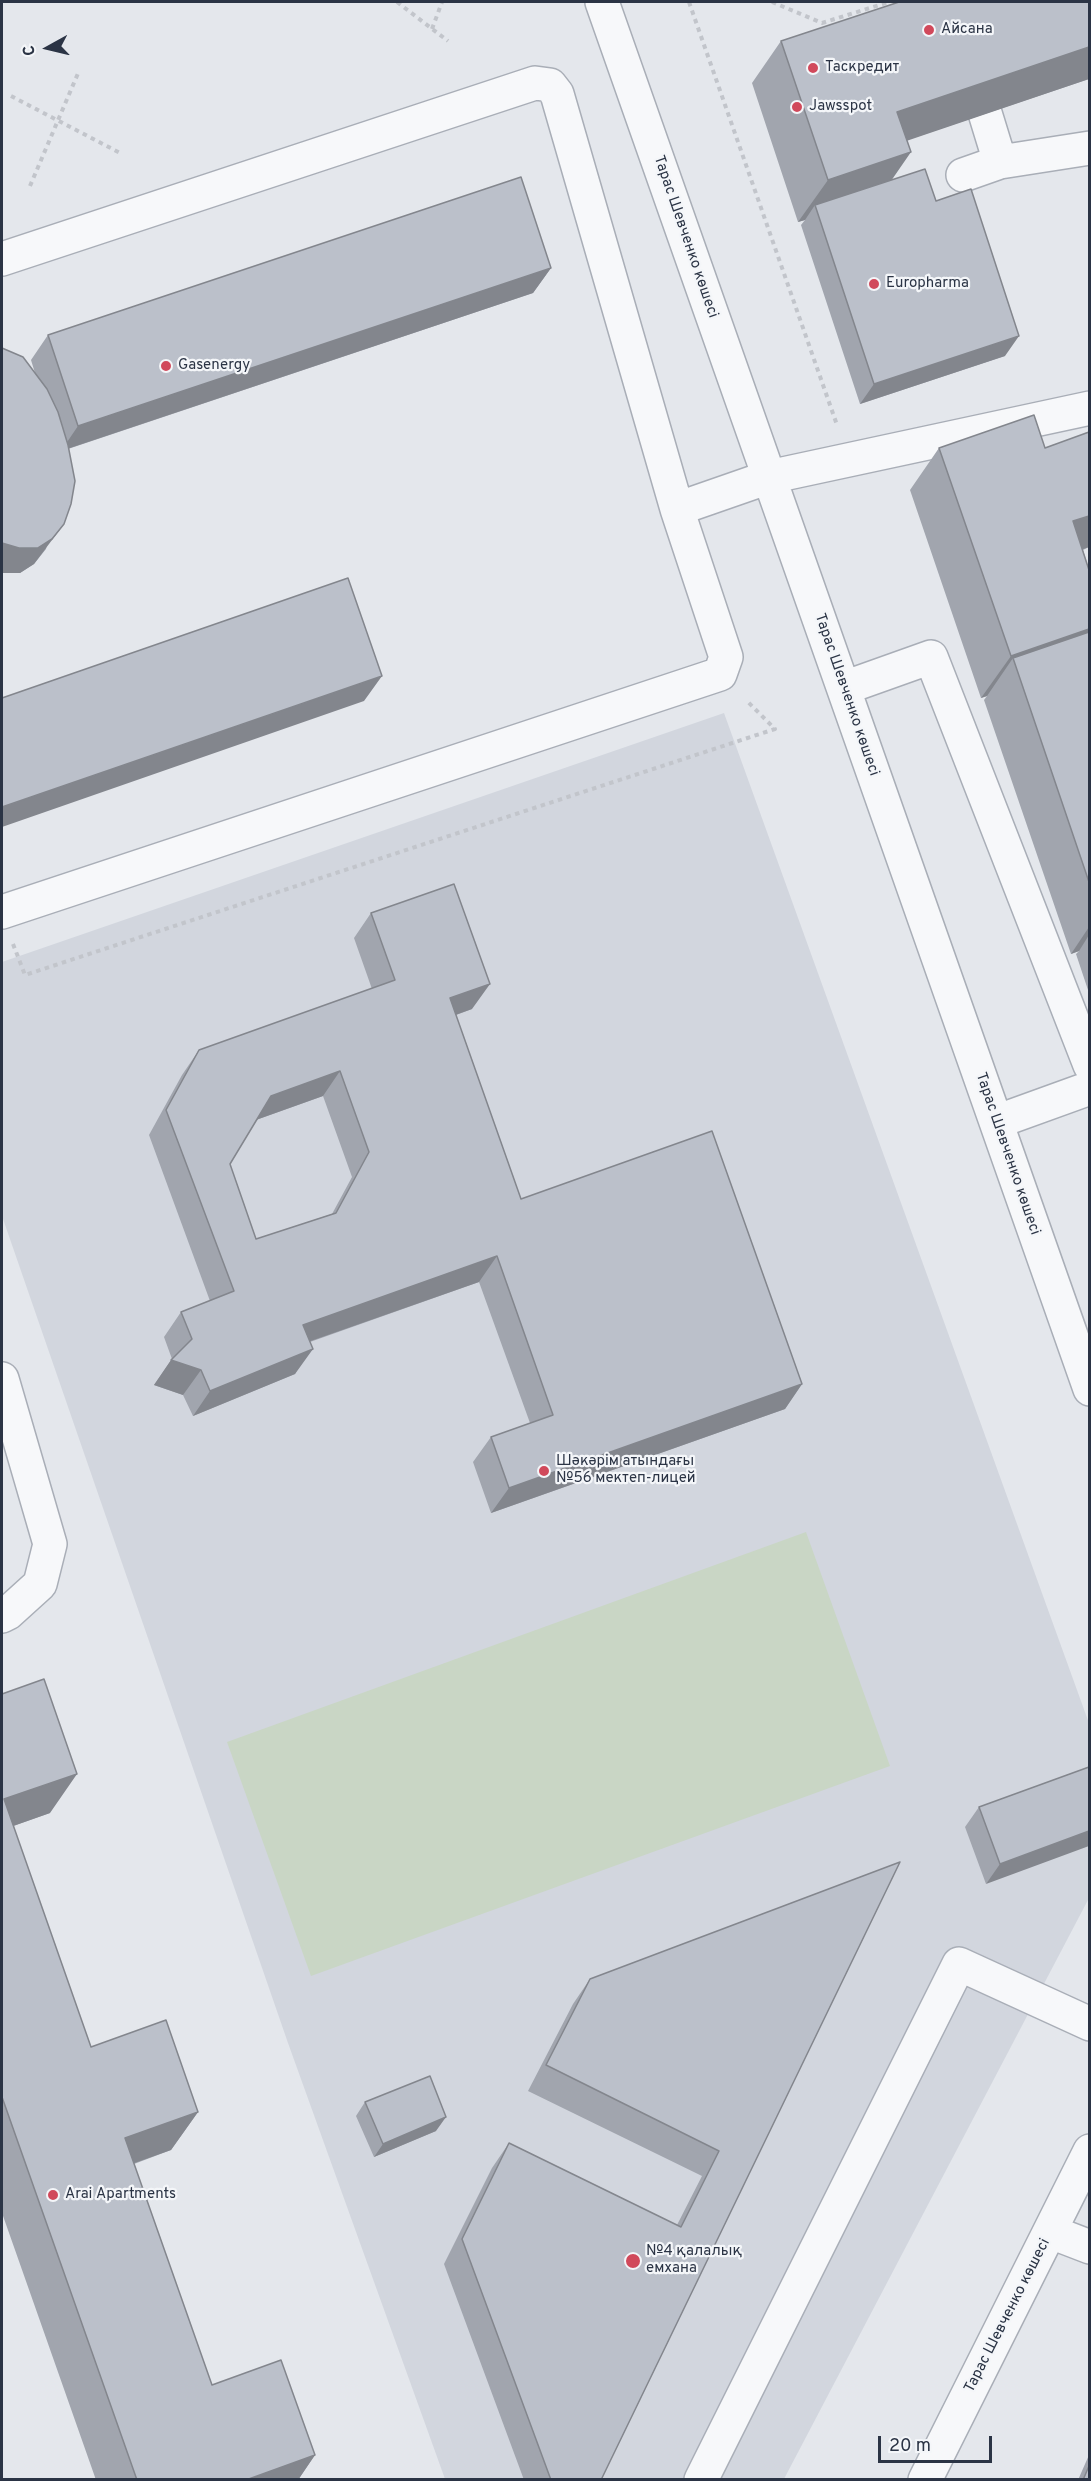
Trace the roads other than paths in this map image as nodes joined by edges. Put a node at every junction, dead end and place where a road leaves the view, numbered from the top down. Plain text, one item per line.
1 (602, 2) edge
2 (951, 2) edge
3 (1089, 148) edge
4 (1000, 162) junction
5 (963, 175) dead end
6 (2, 259) edge
7 (1089, 408) edge
8 (770, 477) junction
9 (677, 509) junction
10 (844, 688) junction
11 (6, 923) edge
12 (1089, 1065) edge
13 (1089, 1088) edge
14 (996, 1122) junction
15 (1079, 1327) edge
16 (2, 1379) edge
17 (1089, 1389) edge
18 (2, 1616) edge
19 (1089, 2024) edge
20 (1089, 2151) edge
21 (1051, 2232) junction
22 (1089, 2247) edge
23 (701, 2480) edge
24 (925, 2480) edge

1 - 8 street, Тарас Шевченко көшесі
2 - 4 street
3 - 4 street
4 - 5 street
6 - 9 street
7 - 8 street
8 - 9 street
8 - 10 street, Тарас Шевченко көшесі
9 - 11 street
10 - 12 street
10 - 14 street, Тарас Шевченко көшесі
13 - 14 street
14 - 15 street, Тарас Шевченко көшесі
15 - 17 street, Тарас Шевченко көшесі
16 - 18 street
19 - 23 street
20 - 21 street, Тарас Шевченко көшесі
21 - 22 street
21 - 24 street, Тарас Шевченко көшесі

